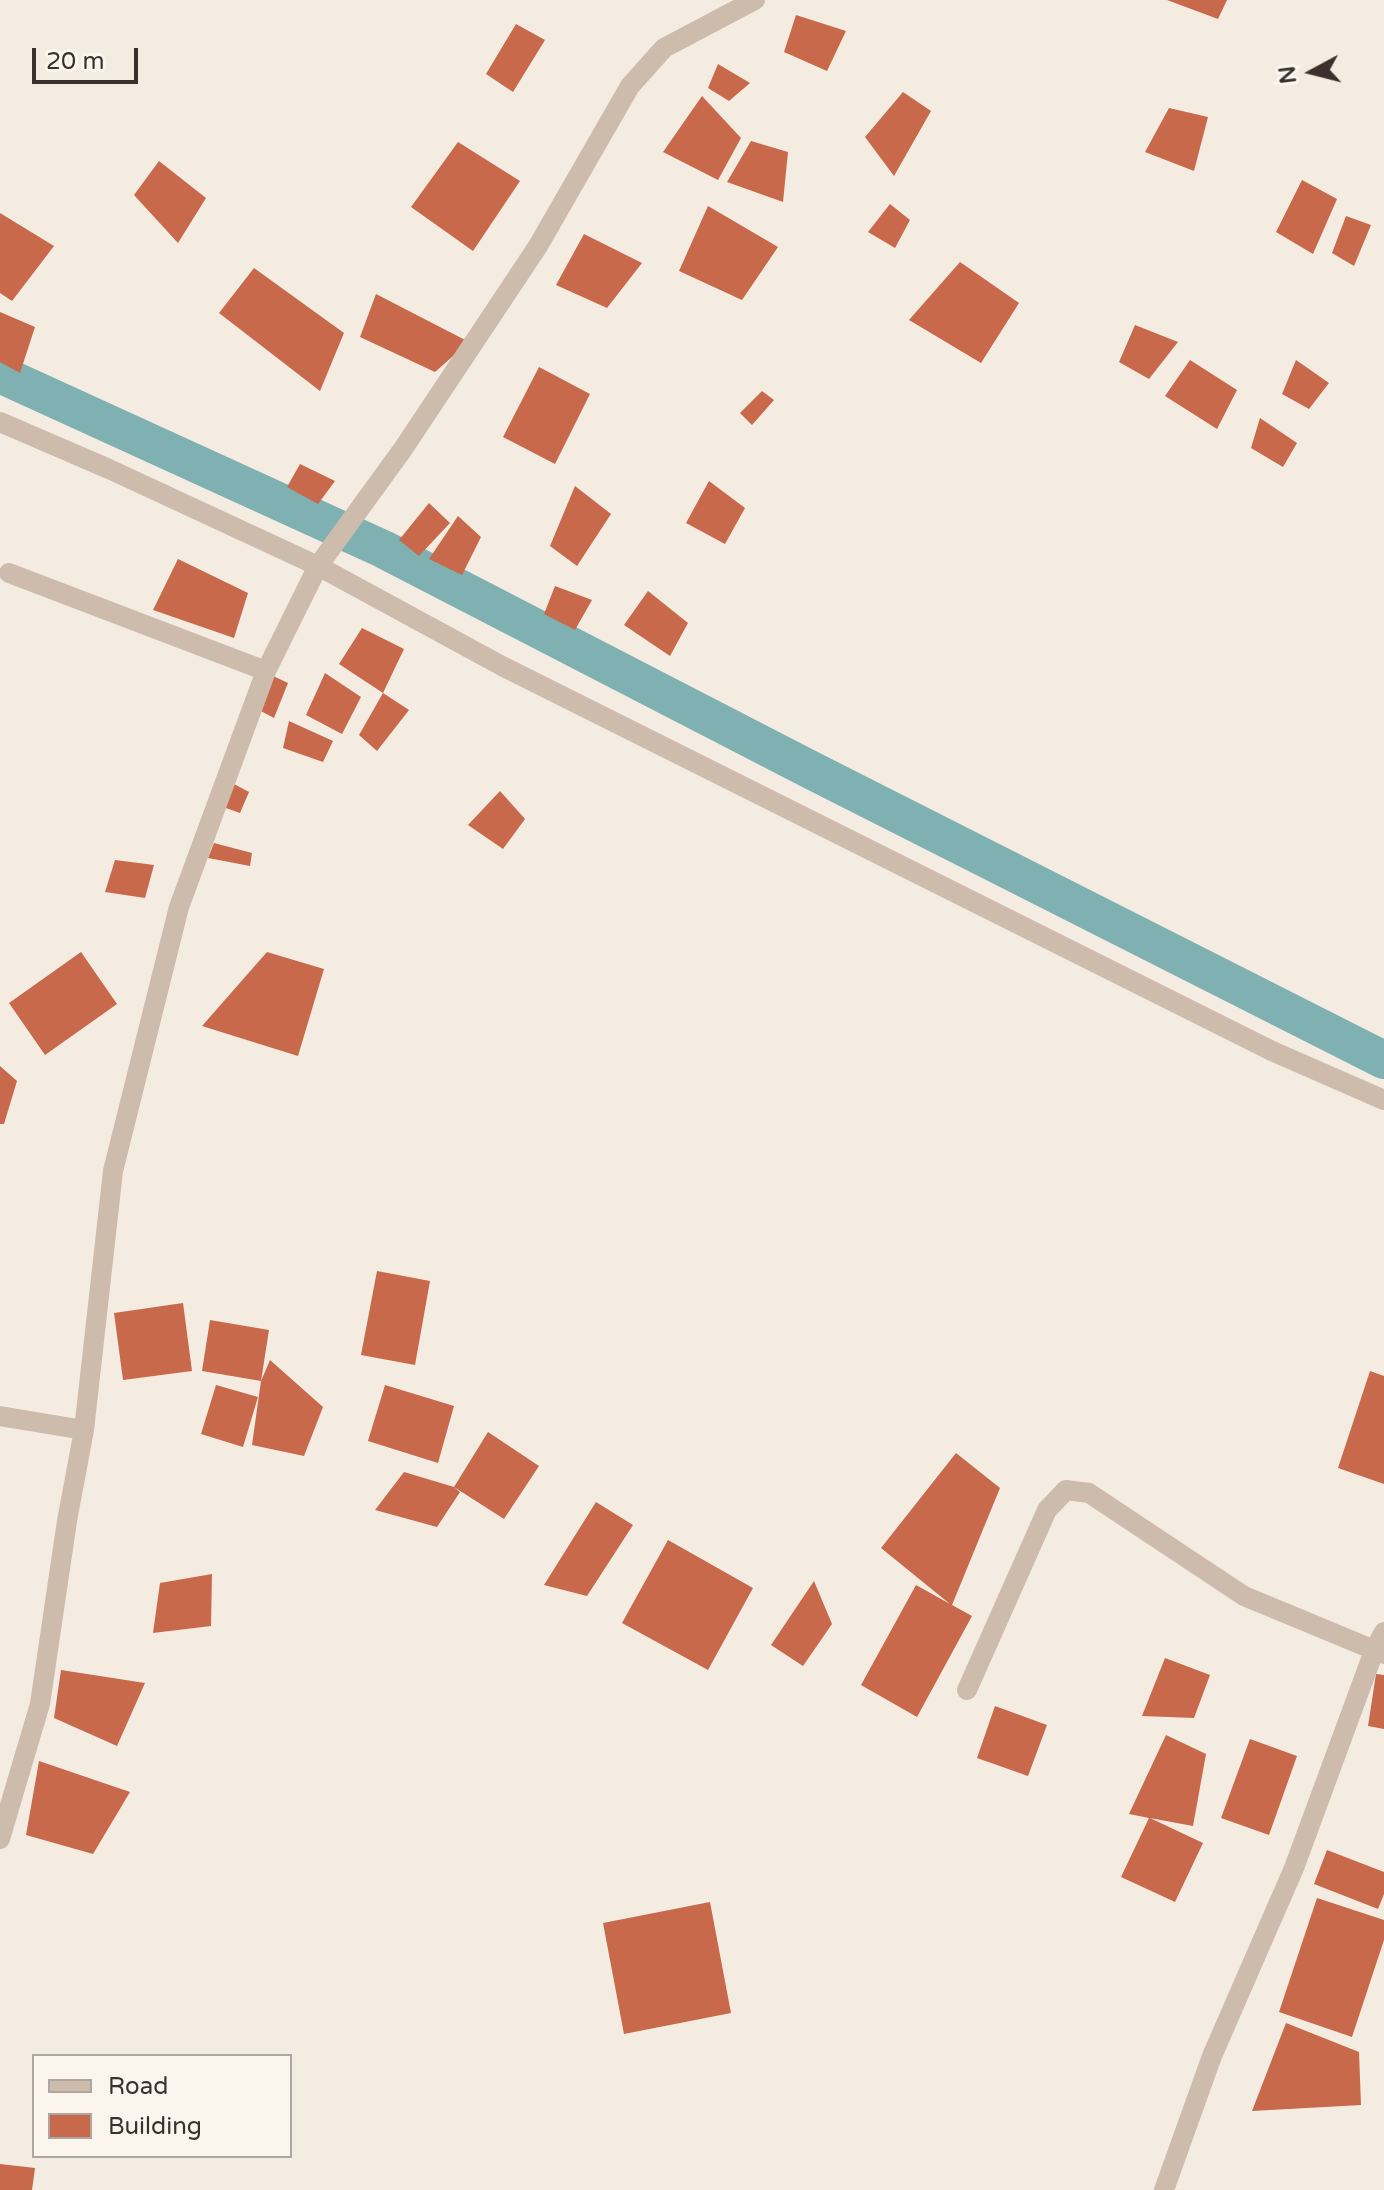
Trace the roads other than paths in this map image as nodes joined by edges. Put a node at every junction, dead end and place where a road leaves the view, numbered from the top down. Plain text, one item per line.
1 (755, 0) edge
2 (0, 422) edge
3 (9, 573) dead end
4 (315, 573) junction
5 (266, 671) junction
6 (1384, 1100) edge
7 (0, 1416) edge
8 (84, 1430) junction
9 (1384, 1632) edge
10 (1379, 1652) edge
11 (967, 1690) dead end
12 (0, 1839) edge
13 (1164, 2190) edge

1 - 4 street
2 - 4 street
3 - 5 street
4 - 5 street
4 - 6 street
5 - 8 street
7 - 8 street
8 - 12 street
9 - 10 street
10 - 11 street
10 - 13 street

